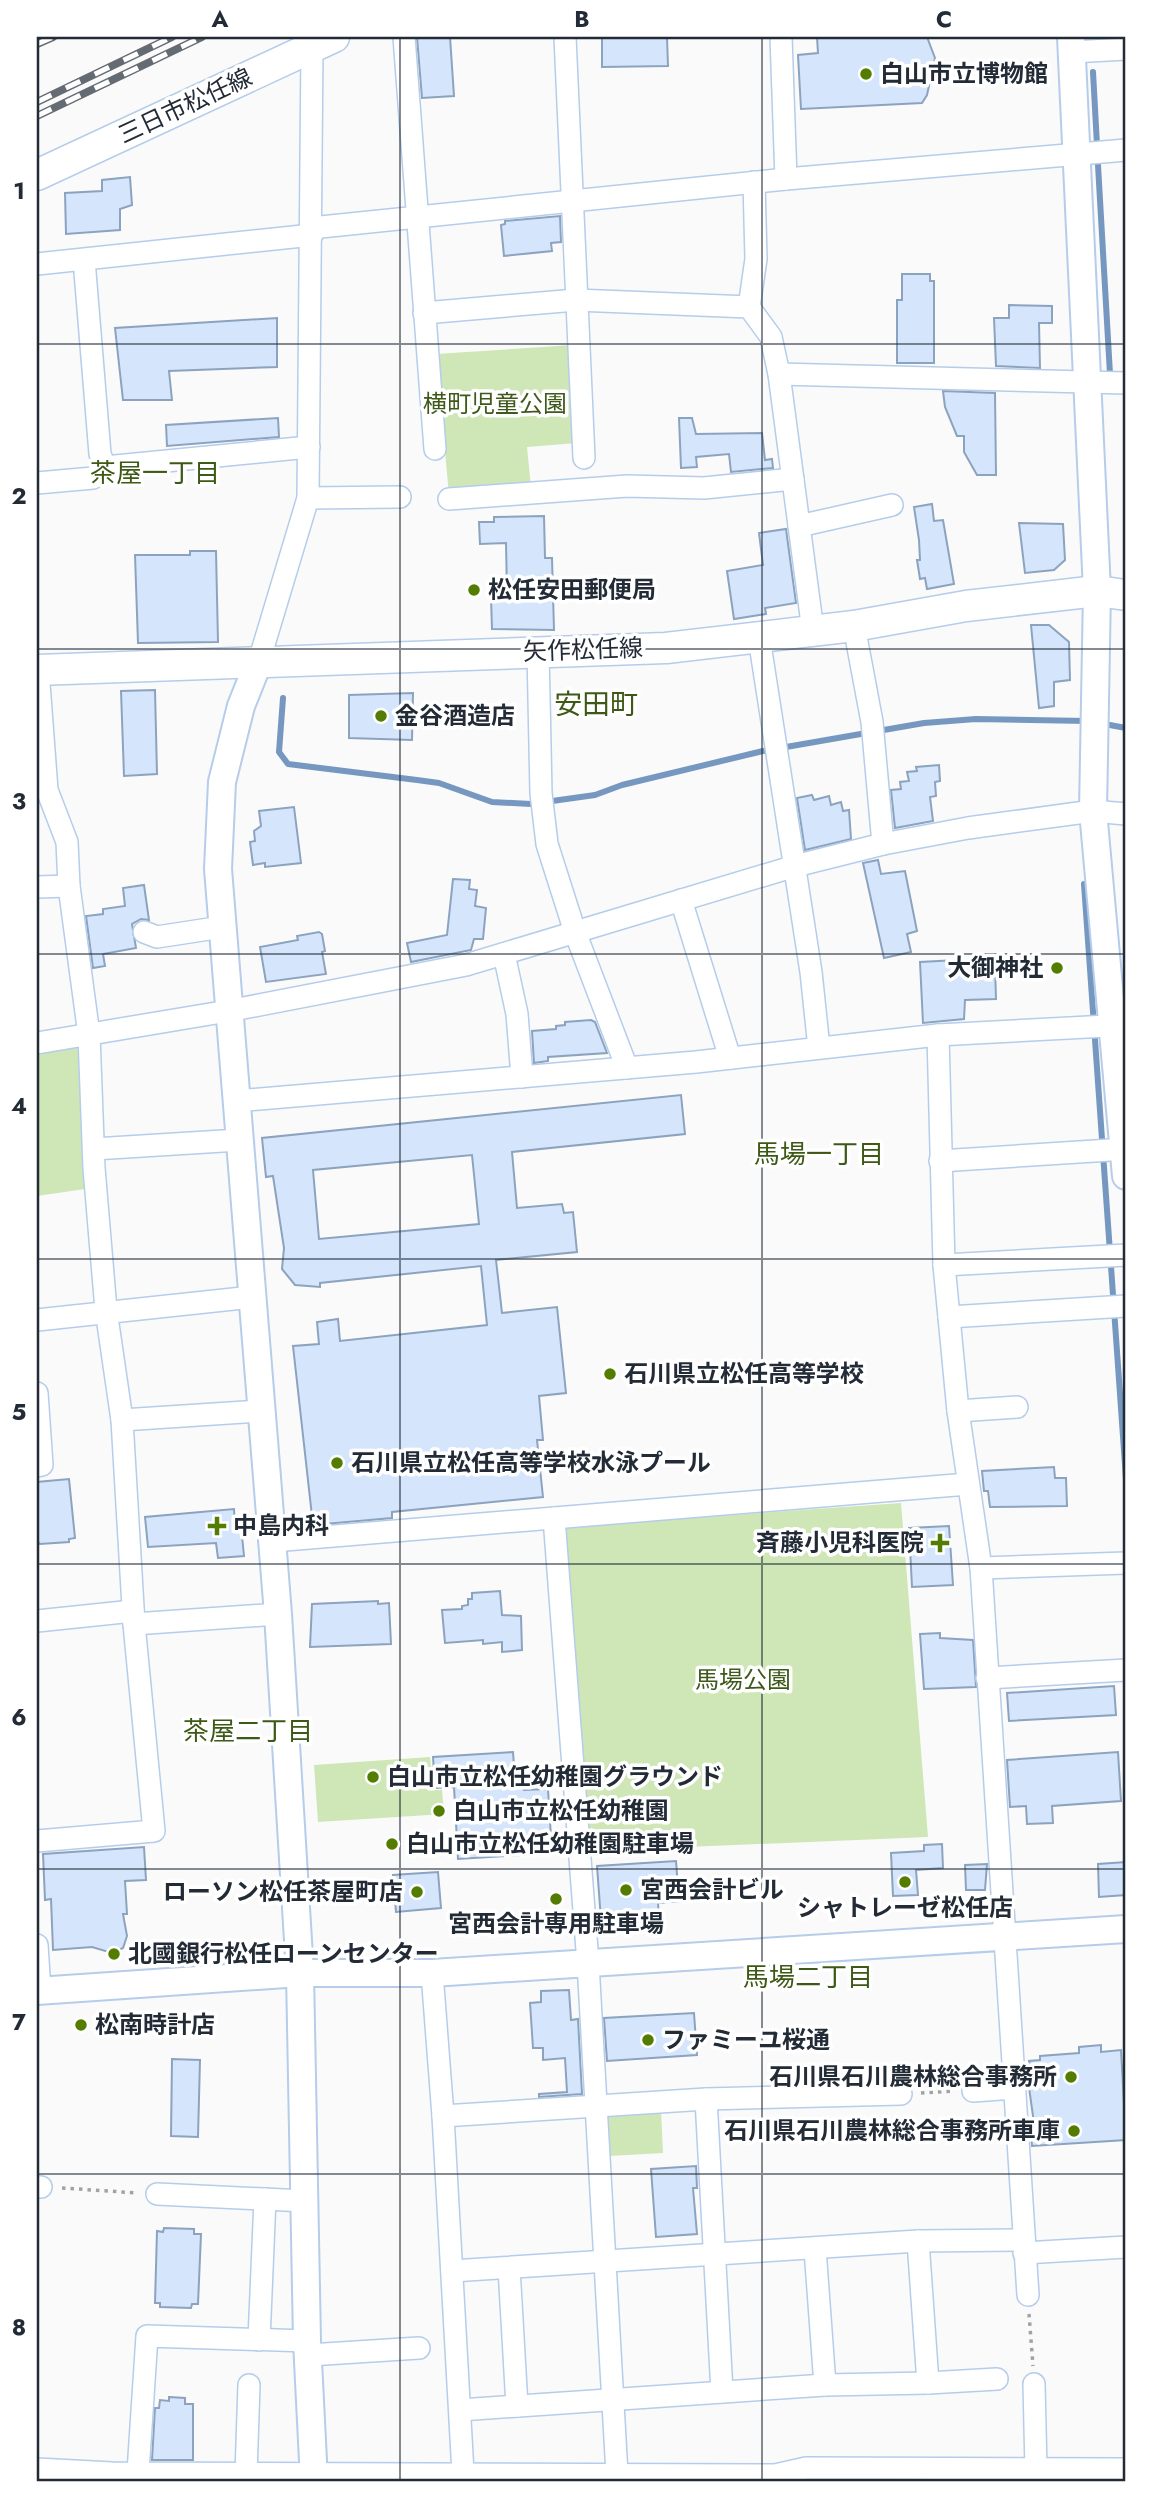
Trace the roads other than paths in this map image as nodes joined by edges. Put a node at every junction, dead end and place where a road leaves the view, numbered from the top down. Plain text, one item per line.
1 (404, 37) edge
2 (565, 37) edge
3 (780, 37) edge
4 (323, 42) edge
5 (1071, 44) edge
6 (1126, 49) edge
7 (1126, 150) edge
8 (1077, 153) junction
9 (37, 175) edge
10 (786, 179) junction
11 (754, 182) junction
12 (573, 202) junction
13 (416, 216) junction
14 (311, 232) junction
15 (84, 260) junction
16 (37, 264) edge
17 (576, 300) junction
18 (749, 307) junction
19 (424, 313) junction
20 (779, 374) junction
21 (1090, 382) junction
22 (1126, 383) edge
23 (309, 447) junction
24 (435, 449) dead end
25 (584, 458) dead end
26 (105, 467) junction
27 (793, 479) junction
28 (37, 483) edge
29 (400, 497) dead end
30 (308, 498) junction
31 (449, 499) dead end
32 (892, 505) dead end
33 (799, 526) junction
34 (1112, 593) edge
35 (854, 626) junction
36 (813, 631) junction
37 (759, 638) junction
38 (538, 651) junction
39 (259, 661) junction
40 (37, 670) edge
41 (42, 790) edge
42 (1093, 811) junction
43 (1126, 814) edge
44 (883, 844) junction
45 (794, 866) junction
46 (69, 886) junction
47 (37, 887) edge
48 (681, 900) junction
49 (222, 926) junction
50 (144, 932) dead end
51 (575, 932) junction
52 (504, 954) junction
53 (228, 1011) junction
54 (1107, 1026) edge
55 (89, 1035) junction
56 (938, 1035) junction
57 (37, 1043) edge
58 (819, 1048) junction
59 (730, 1058) junction
60 (627, 1068) junction
61 (522, 1077) junction
62 (236, 1101) junction
63 (239, 1140) junction
64 (94, 1149) junction
65 (1114, 1150) edge
66 (940, 1161) junction
67 (1126, 1177) edge
68 (1114, 1255) edge
69 (944, 1265) junction
70 (252, 1297) junction
71 (1116, 1307) edge
72 (106, 1310) junction
73 (949, 1317) junction
74 (37, 1320) edge
75 (37, 1393) edge
76 (1017, 1407) dead end
77 (261, 1411) junction
78 (958, 1411) junction
79 (122, 1420) junction
80 (37, 1466) edge
81 (968, 1484) junction
82 (554, 1518) junction
83 (272, 1541) junction
84 (1124, 1563) edge
85 (981, 1568) junction
86 (278, 1615) junction
87 (134, 1618) junction
88 (37, 1621) edge
89 (1126, 1670) edge
90 (987, 1678) junction
91 (37, 1841) edge
92 (1126, 1929) edge
93 (1004, 1938) junction
94 (37, 1945) edge
95 (588, 1962) junction
96 (300, 1973) junction
97 (432, 1973) junction
98 (39, 1991) edge
99 (1015, 2088) junction
100 (973, 2091) road end
101 (901, 2094) road end
102 (706, 2099) junction
103 (595, 2108) junction
104 (443, 2116) junction
105 (158, 2194) road end
106 (265, 2199) junction
107 (305, 2201) junction
108 (918, 2241) junction
109 (1023, 2247) junction
110 (1126, 2247) edge
111 (815, 2249) junction
112 (713, 2253) junction
113 (606, 2261) junction
114 (509, 2268) junction
115 (452, 2271) junction
116 (1028, 2295) road end
117 (259, 2340) junction
118 (308, 2348) junction
119 (419, 2348) dead end
120 (997, 2379) dead end
121 (928, 2383) junction
122 (1034, 2384) road end
123 (248, 2385) dead end
124 (825, 2385) junction
125 (722, 2392) junction
126 (612, 2399) junction
127 (517, 2406) junction
128 (460, 2410) junction
129 (37, 2469) edge
130 (1036, 2470) junction
131 (138, 2472) junction
132 (246, 2473) junction
133 (463, 2473) junction
134 (617, 2474) junction
135 (1112, 2474) edge
136 (805, 2475) edge
137 (957, 2476) edge
138 (314, 2478) edge

1 - 13 street
2 - 12 street
3 - 10 street
4 - 9 main road, 三日市松任線
4 - 14 street
5 - 6 street
5 - 8 street
7 - 8 street
8 - 10 street
8 - 21 street
10 - 11 street
11 - 12 street
11 - 18 street
12 - 13 street
12 - 17 street
13 - 14 street
13 - 19 street
14 - 15 street
14 - 23 street
15 - 16 street
15 - 26 street
17 - 18 street
17 - 19 street
17 - 25 street
18 - 20 street
19 - 24 street
20 - 21 street
20 - 27 street
21 - 22 street
21 - 34 street
23 - 26 street
23 - 30 street
26 - 28 street
27 - 31 street
27 - 33 street
29 - 30 street
30 - 39 street
32 - 33 street
33 - 36 street
34 - 35 main road, 矢作松任線
34 - 42 street
35 - 36 main road, 矢作松任線
35 - 44 street
36 - 37 main road, 矢作松任線
37 - 38 main road, 矢作松任線
37 - 45 street
38 - 39 main road, 矢作松任線
38 - 51 street
39 - 40 main road, 矢作松任線
39 - 49 street
40 - 41 street
41 - 46 street
42 - 43 street
42 - 44 street
42 - 54 street
44 - 45 street
45 - 48 street
45 - 58 street
46 - 47 street
46 - 55 street
48 - 51 street
48 - 59 street
49 - 50 street
49 - 53 street
51 - 52 street
51 - 60 street
52 - 53 street
52 - 61 street
53 - 55 street
53 - 62 street
54 - 56 street
54 - 65 street
55 - 57 street
55 - 64 street
56 - 58 street
56 - 66 street
58 - 59 street
59 - 60 street
60 - 61 street
61 - 62 street
62 - 63 street
63 - 64 street
63 - 70 street
64 - 72 street
65 - 66 street
65 - 67 street
66 - 69 street
68 - 69 street
69 - 73 street
70 - 72 street
70 - 77 street
71 - 73 street
72 - 74 street
72 - 79 street
73 - 78 street
75 - 80 street
76 - 78 street
77 - 79 street
77 - 83 street
78 - 81 street
79 - 87 street
81 - 82 street
81 - 85 street
82 - 83 street
82 - 95 street
83 - 86 street
84 - 85 street
85 - 90 street
86 - 87 street
86 - 96 street
87 - 88 street
87 - 91 street
89 - 90 street
90 - 93 street
92 - 93 street
93 - 95 street
93 - 99 street
94 - 98 street
95 - 97 street
95 - 103 street
96 - 97 street
96 - 98 street
96 - 107 street
97 - 104 street
99 - 100 street
99 - 109 street
101 - 102 street
102 - 103 street
102 - 112 street
103 - 104 street
103 - 113 street
104 - 115 street
105 - 106 street
106 - 107 street
106 - 117 street
107 - 118 street
108 - 109 street
108 - 111 street
108 - 121 street
109 - 110 street
109 - 116 street
111 - 112 street
111 - 124 street
112 - 113 street
112 - 125 street
113 - 114 street
113 - 126 street
114 - 115 street
114 - 127 street
115 - 128 street
117 - 118 street
117 - 131 street
118 - 119 street
118 - 138 street
120 - 121 street
121 - 124 street
122 - 130 street
123 - 132 street
124 - 125 street
125 - 126 street
126 - 127 street
126 - 134 street
127 - 128 street
128 - 133 street
129 - 131 street
130 - 135 street
130 - 137 street
131 - 132 street
132 - 138 street
133 - 134 street
133 - 138 street
134 - 136 street
136 - 137 street

